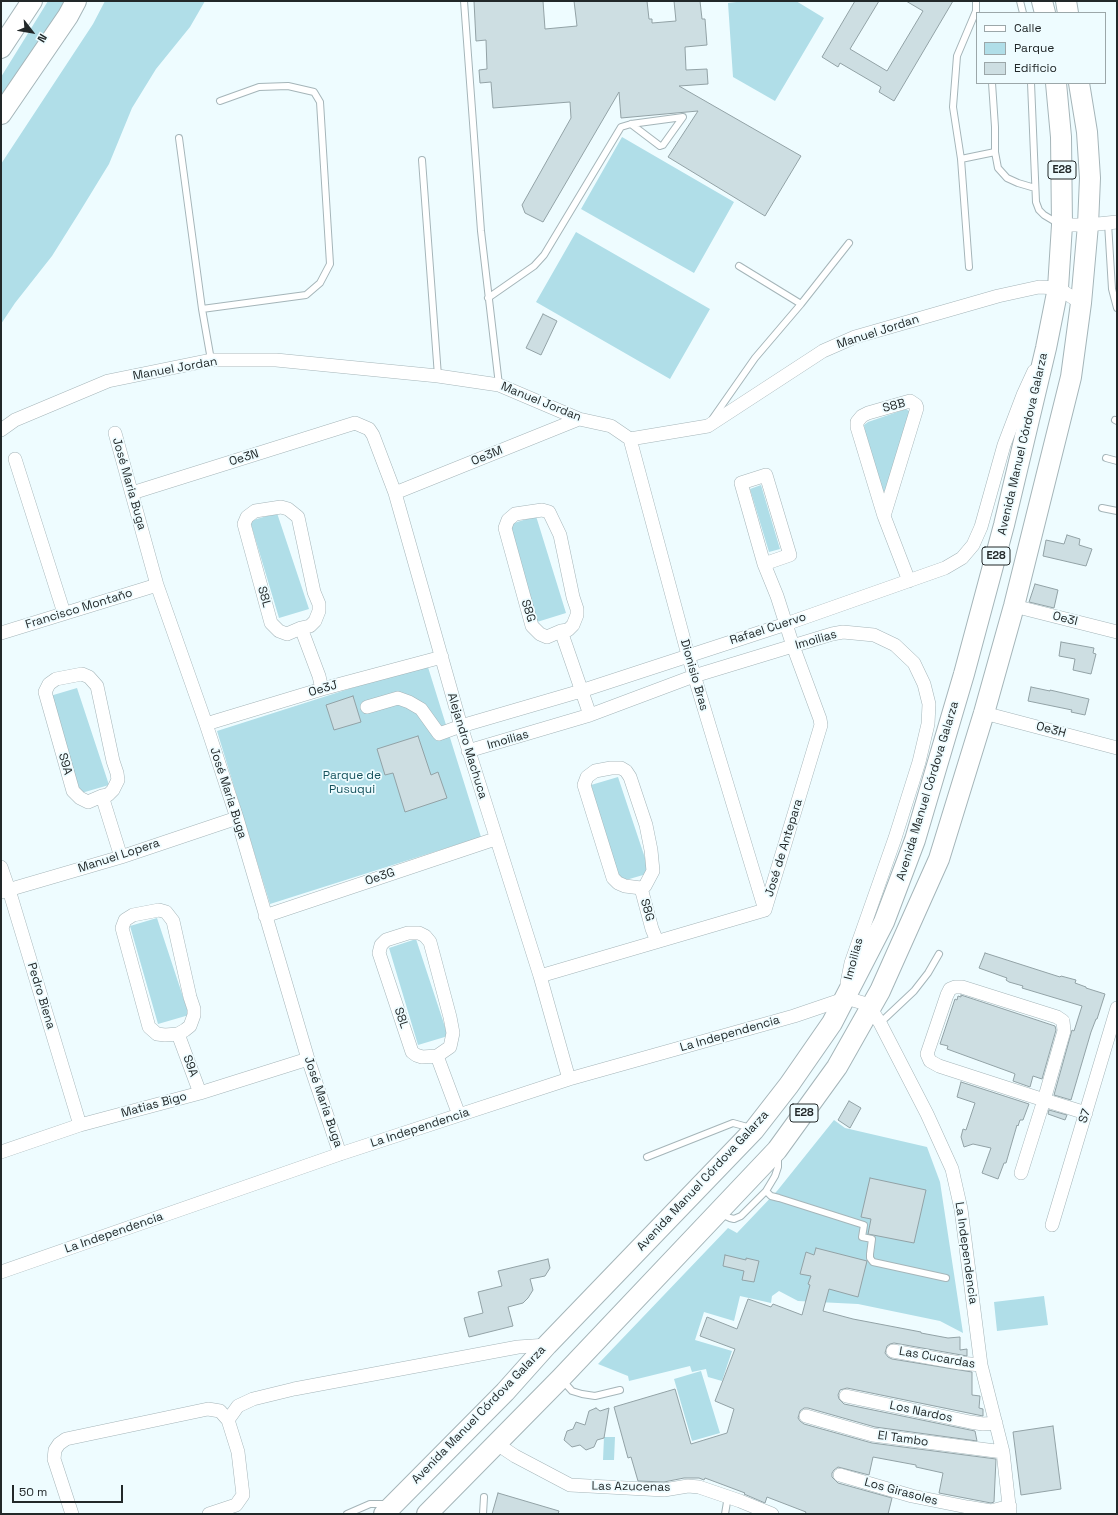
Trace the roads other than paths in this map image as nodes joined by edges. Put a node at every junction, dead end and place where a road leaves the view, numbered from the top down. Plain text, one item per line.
1 (32, 1) edge
2 (76, 1) edge
3 (464, 1) edge
4 (976, 1) edge
5 (1020, 1) edge
6 (1042, 1) edge
7 (1066, 1) edge
8 (1023, 12) edge
9 (1045, 12) edge
10 (1068, 12) edge
11 (976, 13) edge
12 (1, 48) edge
13 (992, 84) edge
14 (1031, 84) edge
15 (1056, 84) edge
16 (1080, 84) edge
17 (220, 101) dead end
18 (1, 114) edge
19 (631, 124) junction
20 (179, 138) dead end
21 (995, 152) junction
22 (962, 159) junction
23 (422, 160) dead end
24 (1035, 188) junction
25 (1112, 223) edge
26 (1062, 225) junction
27 (1088, 225) junction
28 (849, 243) dead end
29 (739, 266) dead end
30 (969, 268) dead end
31 (1058, 288) junction
32 (488, 298) junction
33 (1081, 303) junction
34 (801, 304) junction
35 (1117, 308) edge
36 (202, 309) junction
37 (1046, 348) junction
38 (210, 360) junction
39 (438, 376) junction
40 (498, 385) junction
41 (579, 419) junction
42 (355, 423) joint
43 (708, 426) junction
44 (1, 430) edge
45 (115, 432) dead end
46 (630, 439) junction
47 (1106, 458) dead end
48 (15, 459) dead end
49 (1117, 461) edge
50 (132, 493) junction
51 (395, 493) junction
52 (1102, 508) dead end
53 (1117, 511) edge
54 (884, 516) junction
55 (764, 564) junction
56 (909, 581) junction
57 (157, 585) junction
58 (1014, 606) junction
59 (64, 613) junction
60 (786, 624) junction
61 (301, 628) junction
62 (561, 631) junction
63 (1117, 632) edge
64 (1, 633) edge
65 (793, 646) junction
66 (688, 655) junction
67 (442, 658) junction
68 (694, 676) junction
69 (322, 689) junction
70 (581, 690) junction
71 (367, 707) dead end
72 (984, 713) junction
73 (590, 715) junction
74 (206, 724) junction
75 (460, 726) junction
76 (1117, 748) edge
77 (468, 751) junction
78 (102, 796) junction
79 (236, 818) junction
80 (496, 839) junction
81 (121, 857) junction
82 (1, 867) edge
83 (640, 888) junction
84 (5, 891) edge
85 (765, 910) junction
86 (265, 916) junction
87 (657, 941) junction
88 (939, 954) dead end
89 (540, 976) junction
90 (844, 999) junction
91 (1117, 1008) edge
92 (875, 1016) junction
93 (178, 1034) junction
94 (438, 1056) junction
95 (308, 1059) junction
96 (570, 1079) junction
97 (200, 1093) junction
98 (1044, 1100) junction
99 (1086, 1113) junction
100 (459, 1115) junction
101 (80, 1125) junction
102 (754, 1130) junction
103 (777, 1150) junction
104 (1, 1152) edge
105 (340, 1154) junction
106 (648, 1157) dead end
107 (1020, 1173) dead end
108 (766, 1191) junction
109 (718, 1212) junction
110 (1052, 1225) dead end
111 (1, 1272) edge
112 (946, 1278) dead end
113 (547, 1345) junction
114 (893, 1350) dead end
115 (981, 1365) junction
116 (561, 1378) junction
117 (620, 1390) dead end
118 (846, 1396) dead end
119 (806, 1416) dead end
120 (228, 1420) junction
121 (996, 1423) junction
122 (496, 1444) junction
123 (1002, 1452) junction
124 (840, 1475) dead end
125 (728, 1496) junction
126 (484, 1497) dead end
127 (389, 1509) edge
128 (1010, 1510) edge
129 (72, 1514) edge
130 (209, 1514) edge
131 (347, 1514) edge
132 (427, 1514) edge
133 (483, 1514) edge
134 (725, 1514) edge
135 (772, 1514) edge

1 - 12 main road
2 - 18 main road
3 - 32 lane
4 - 11 lane
5 - 8 lane
6 - 9 main road
7 - 10 main road
11 - 22 lane
13 - 21 lane
14 - 24 lane
15 - 26 main road, Avenida Manuel Córdova Galarza / E28
16 - 27 main road, E28
17 - 36 lane
19 - 19 lane
19 - 32 lane
20 - 36 lane
21 - 22 lane
21 - 24 lane
22 - 30 lane
23 - 39 lane
24 - 26 lane
25 - 27 street
25 - 35 lane
26 - 27 street
26 - 31 main road, Avenida Manuel Córdova Galarza / E28
27 - 33 main road, E28
28 - 34 lane
29 - 34 lane
31 - 33 street
31 - 37 main road, Avenida Manuel Córdova Galarza / E28
31 - 43 street, Manuel Jordan
32 - 40 lane
33 - 58 main road, E28
34 - 43 lane
36 - 38 lane
37 - 56 street, Rafael Cuervo
37 - 90 main road, Avenida Manuel Córdova Galarza / E28
38 - 39 street, Manuel Jordan
38 - 44 street, Manuel Jordan
39 - 40 street, Manuel Jordan
40 - 41 street, Manuel Jordan
41 - 46 street, Manuel Jordan
41 - 51 street, Oe3M
42 - 50 street, Oe3N
42 - 51 street, Alejandro Machuca
43 - 46 street, Manuel Jordan
45 - 50 street, José Maria Buga
46 - 66 street, Dionisio Bras
47 - 49 lane
48 - 59 street
50 - 57 street, José Maria Buga
51 - 67 street, Alejandro Machuca
52 - 53 lane
54 - 54 street, S8B
54 - 56 street, S8B
55 - 55 street, José de Antepara
55 - 60 street, José de Antepara
56 - 60 street, Rafael Cuervo
57 - 59 street, Francisco Montaño
57 - 74 street, José Maria Buga
58 - 63 street, Oe3I
58 - 72 main road, E28
59 - 64 street, Francisco Montaño
60 - 65 street, José de Antepara
60 - 66 street, Rafael Cuervo
61 - 61 street, S8L
61 - 69 street
62 - 62 street, S8G
62 - 70 street
65 - 68 street, Imoilias
65 - 85 street, José de Antepara
65 - 90 street, Imoilias
66 - 68 street, Dionisio Bras
66 - 70 street, Rafael Cuervo
67 - 69 street, Oe3J
67 - 75 street, Alejandro Machuca
68 - 73 street, Imoilias
68 - 85 street, Dionisio Bras
69 - 74 street, Oe3J
70 - 73 street
70 - 75 street, Rafael Cuervo
71 - 75 street, Rafael Cuervo
72 - 76 street, Oe3H
72 - 92 main road, E28
73 - 77 street, Imoilias
74 - 79 street, José Maria Buga
75 - 77 street, Alejandro Machuca
77 - 80 street, Alejandro Machuca
78 - 78 street, S9A
78 - 81 street
79 - 81 street, Manuel Lopera
79 - 86 street, José Maria Buga
80 - 86 street, Oe3G
80 - 89 street, Alejandro Machuca
81 - 84 street, Manuel Lopera
82 - 84 street, Pedro Biena
83 - 83 street, S8G
83 - 87 street, S8G
84 - 101 street, Pedro Biena
85 - 87 street, José de Antepara
86 - 95 street, José Maria Buga
87 - 89 street, José de Antepara
88 - 92 lane
89 - 96 street, Alejandro Machuca
90 - 92 street
90 - 96 street, La Independencia
90 - 102 main road, Avenida Manuel Córdova Galarza / E28
91 - 99 street, S7
92 - 103 main road, E28
92 - 115 street, La Independencia
93 - 93 street
93 - 97 street, S9A
94 - 94 street, S8L
94 - 100 street
95 - 97 street, Matias Bigo
95 - 105 street, José Maria Buga
96 - 100 street, La Independencia
97 - 101 street, Matias Bigo
98 - 98 street
98 - 99 street
98 - 107 street
99 - 110 street, S7
100 - 105 street, La Independencia
101 - 104 street, Matias Bigo
102 - 106 lane
102 - 113 main road, Avenida Manuel Córdova Galarza / E28
103 - 108 lane
103 - 109 main road, E28
105 - 111 street, La Independencia
108 - 109 lane
108 - 112 lane
109 - 116 main road, E28
113 - 120 street
113 - 127 main road, Avenida Manuel Córdova Galarza / E28
114 - 115 street, Las Cucardas
115 - 121 street, La Independencia
116 - 117 lane
116 - 122 main road, E28
118 - 121 street, Los Nardos
119 - 123 street, El Tambo
120 - 129 street
120 - 130 street
121 - 123 street, La Independencia
122 - 125 street, Las Azucenas
122 - 132 main road, E28
123 - 128 street, La Independencia
124 - 128 street, Los Girasoles
125 - 134 lane
125 - 135 street, Las Azucenas
126 - 133 lane
127 - 131 lane

